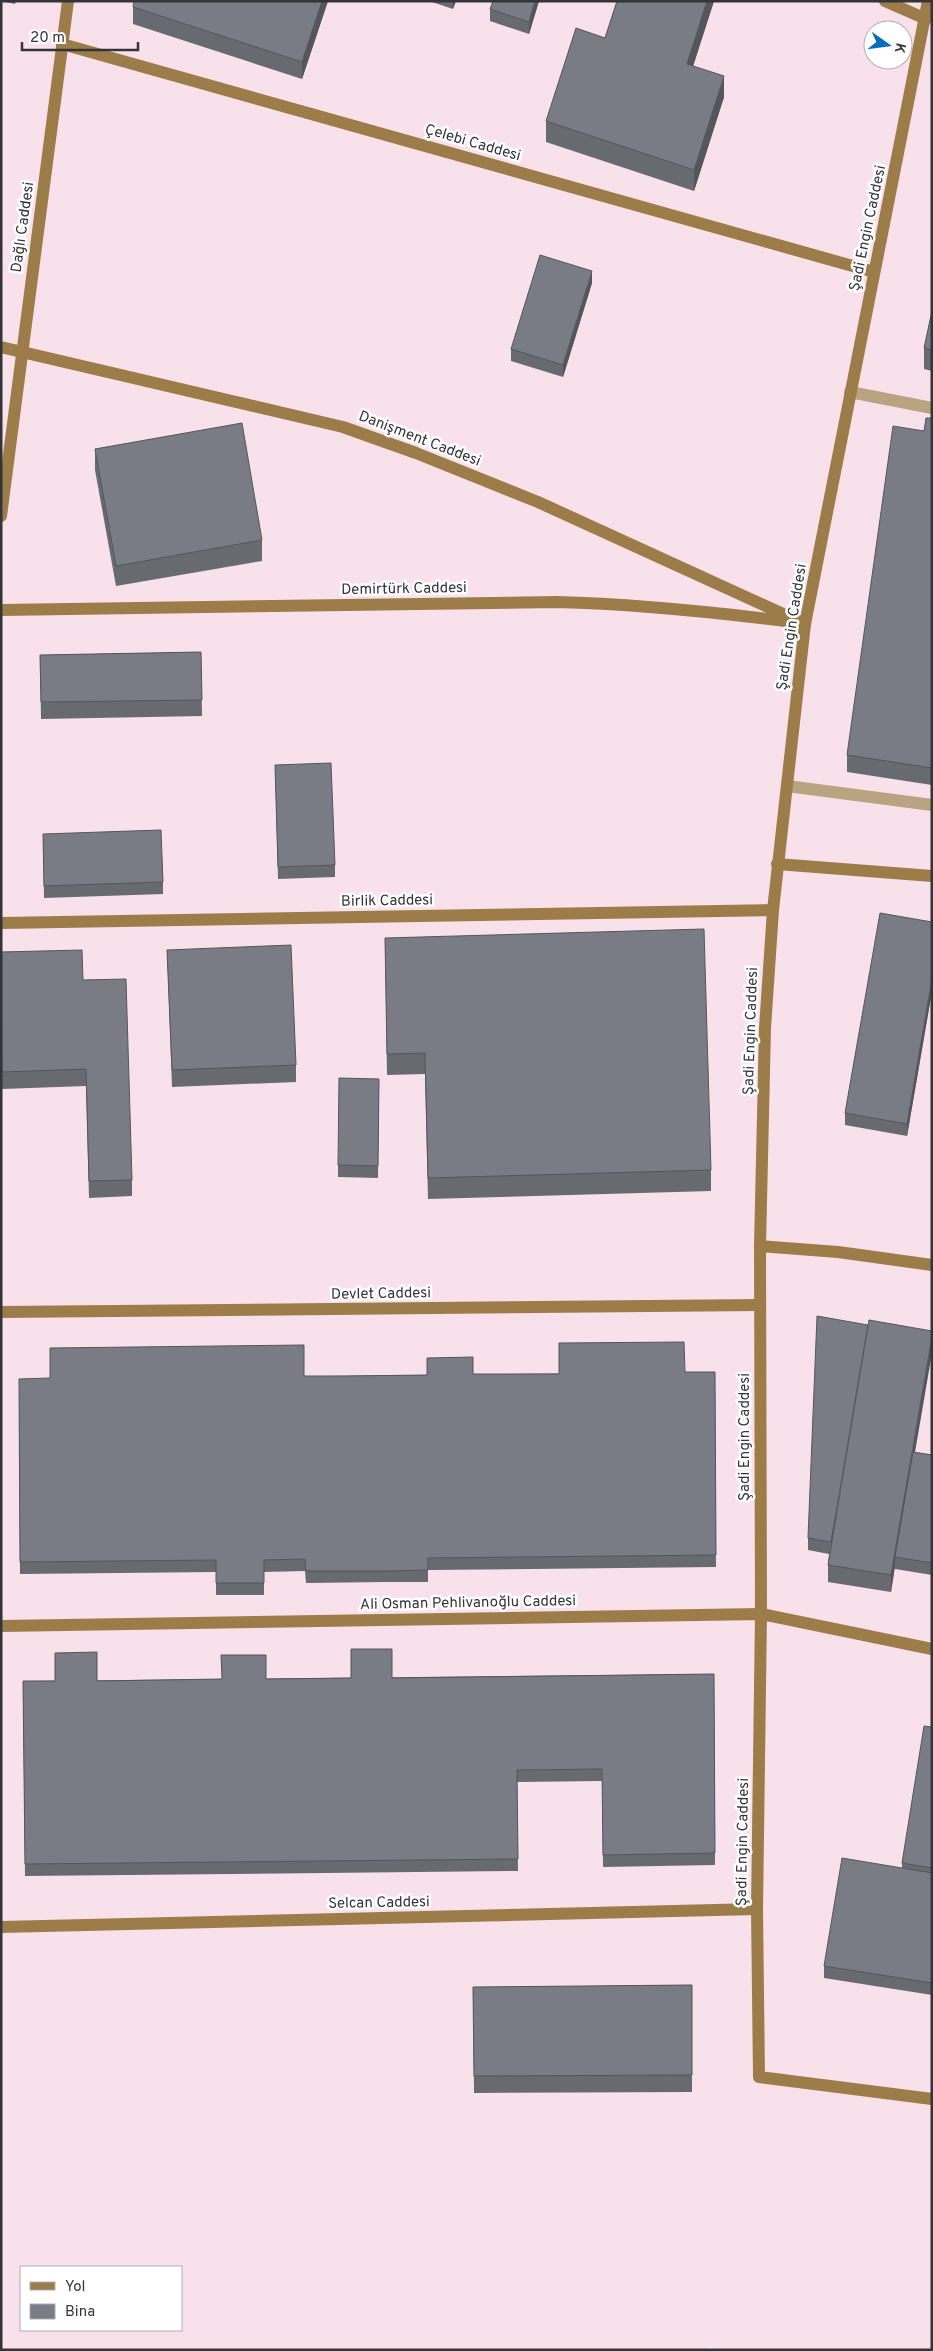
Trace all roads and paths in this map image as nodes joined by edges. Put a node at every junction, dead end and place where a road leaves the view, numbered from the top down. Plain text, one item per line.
1 (68, 1) edge
2 (885, 1) edge
3 (928, 1) edge
4 (929, 20) edge
5 (62, 44) junction
6 (874, 272) junction
7 (1, 347) edge
8 (21, 352) junction
9 (850, 392) junction
10 (932, 408) edge
11 (1, 516) edge
12 (1, 610) edge
13 (805, 624) junction
14 (787, 786) junction
15 (932, 805) edge
16 (777, 864) junction
17 (932, 876) edge
18 (773, 910) junction
19 (1, 923) edge
20 (760, 1246) junction
21 (932, 1265) edge
22 (760, 1306) junction
23 (1, 1312) edge
24 (761, 1614) junction
25 (1, 1626) edge
26 (932, 1649) edge
27 (757, 1909) junction
28 (1, 1926) edge
29 (932, 2099) edge

1 - 5 street, Dağlı Caddesi
2 - 4 street
3 - 4 street, Şadi Engin Caddesi
4 - 6 street, Şadi Engin Caddesi
5 - 6 street, Çelebi Caddesi
5 - 8 street, Dağlı Caddesi
6 - 9 street, Şadi Engin Caddesi
7 - 8 street, Danişment Caddesi
8 - 11 street, Dağlı Caddesi
8 - 13 street, Danişment Caddesi
9 - 10 street
9 - 13 street, Şadi Engin Caddesi
12 - 13 street, Demirtürk Caddesi
13 - 14 street, Şadi Engin Caddesi
14 - 15 street
14 - 16 street, Şadi Engin Caddesi
16 - 17 street
16 - 18 street, Şadi Engin Caddesi
18 - 19 street, Birlik Caddesi
18 - 20 street, Şadi Engin Caddesi
20 - 21 street
20 - 22 street, Şadi Engin Caddesi
22 - 23 street, Devlet Caddesi
22 - 24 street, Şadi Engin Caddesi
24 - 25 street, Ali Osman Pehlivanoğlu Caddesi
24 - 26 street, Ali Osman Pehlivanoğlu Caddesi
24 - 27 street, Şadi Engin Caddesi
27 - 28 street, Selcan Caddesi
27 - 29 street, Şadi Engin Caddesi

